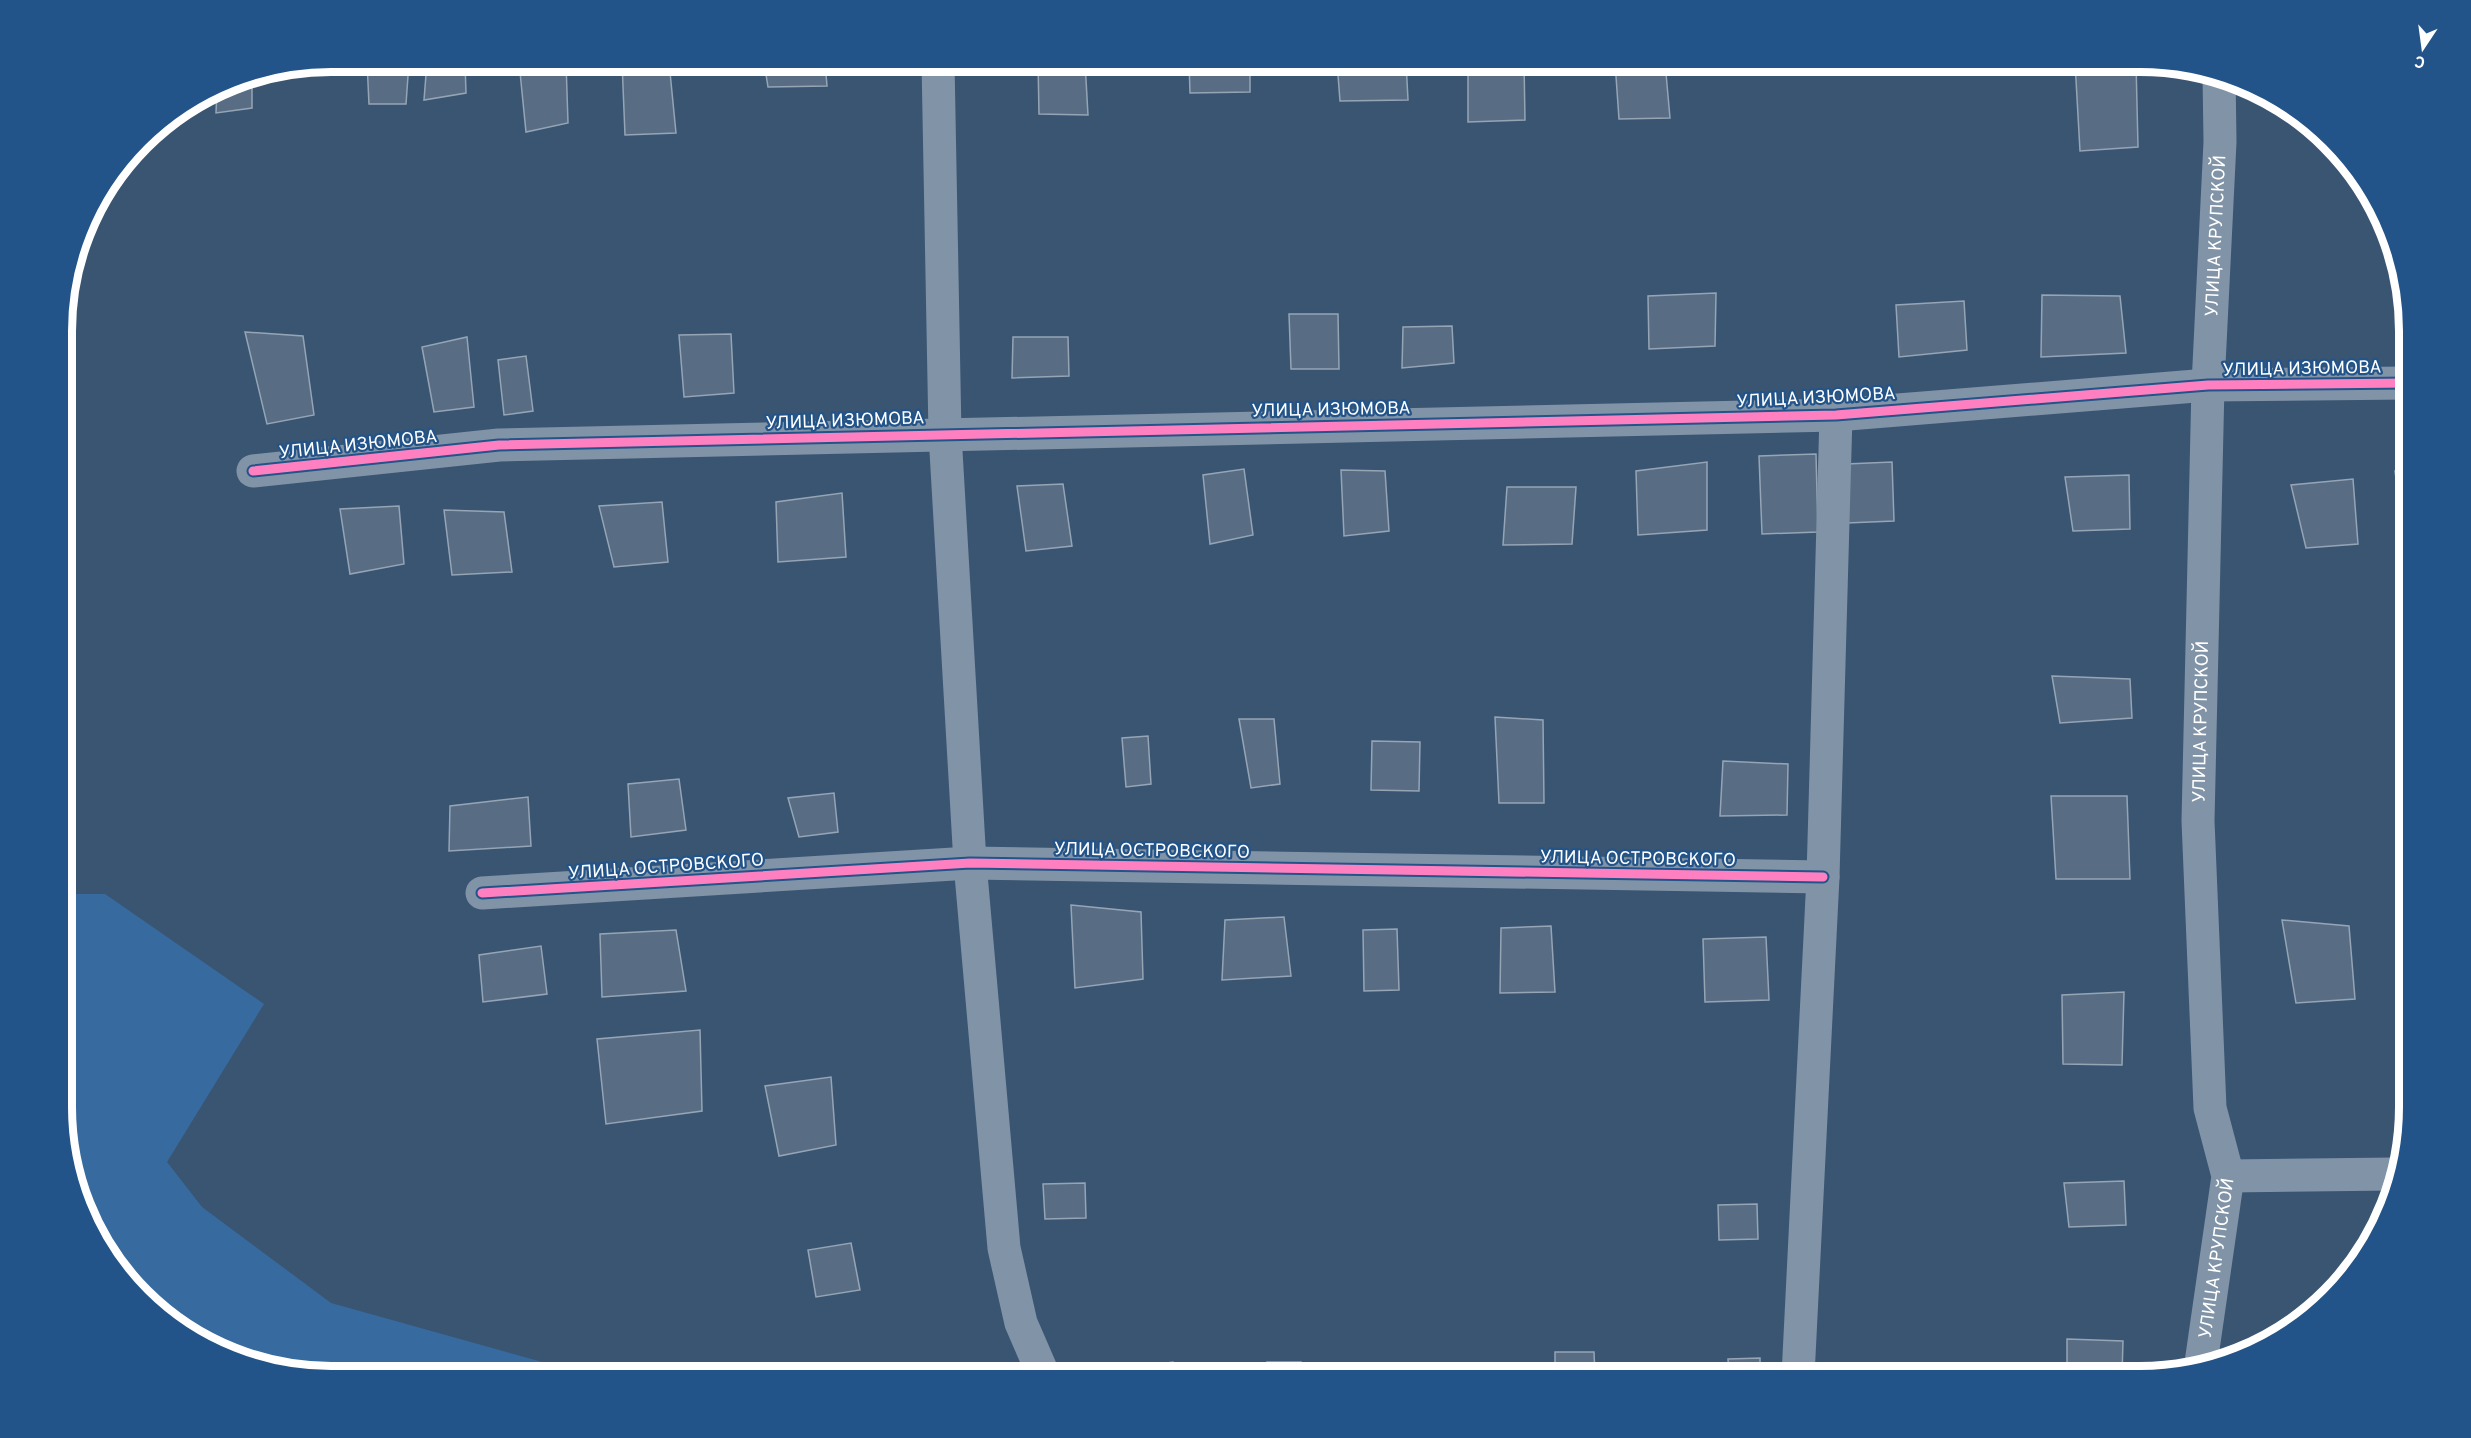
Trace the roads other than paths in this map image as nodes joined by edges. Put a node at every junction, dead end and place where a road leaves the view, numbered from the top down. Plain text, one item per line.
1 (938, 72) edge
2 (2219, 85) edge
3 (2399, 383) edge
4 (2208, 385) junction
5 (1836, 415) junction
6 (945, 434) junction
7 (254, 471) dead end
8 (970, 863) junction
9 (1823, 877) junction
10 (482, 893) dead end
11 (2390, 1174) edge
12 (2228, 1176) junction
13 (2202, 1358) edge
14 (1040, 1366) edge
15 (1799, 1366) edge

1 - 6 street
2 - 4 street, УЛИЦА КРУПСКОЙ
3 - 4 street, УЛИЦА ИЗЮМОВА
4 - 5 street, УЛИЦА ИЗЮМОВА
4 - 12 street, УЛИЦА КРУПСКОЙ
5 - 6 street, УЛИЦА ИЗЮМОВА
5 - 9 street
6 - 7 street, УЛИЦА ИЗЮМОВА
6 - 8 street
8 - 9 street, УЛИЦА ОСТРОВСКОГО
8 - 10 street, УЛИЦА ОСТРОВСКОГО
8 - 14 street
9 - 15 street
11 - 12 street
12 - 13 street, УЛИЦА КРУПСКОЙ

